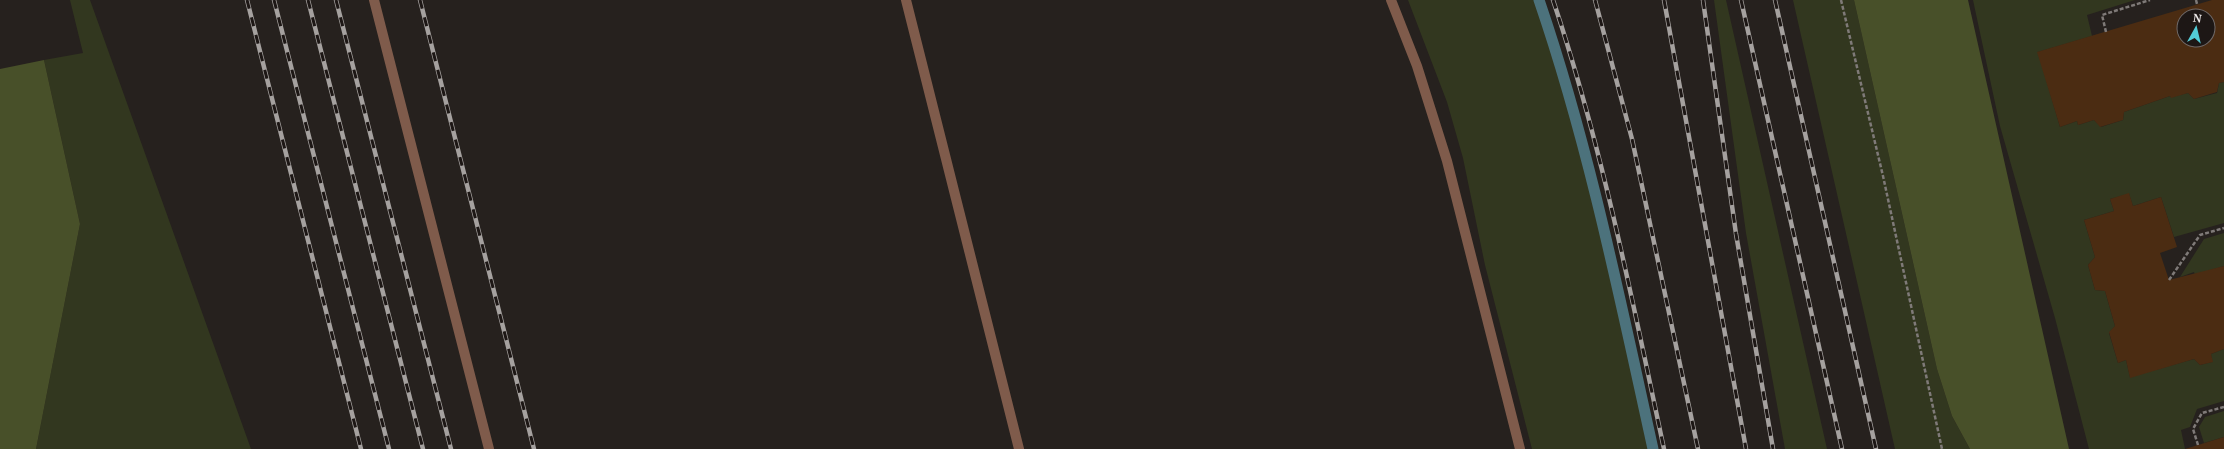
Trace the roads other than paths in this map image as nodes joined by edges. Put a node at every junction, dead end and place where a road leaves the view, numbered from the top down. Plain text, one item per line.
1 (374, 0) edge
2 (906, 0) edge
3 (1391, 0) edge
4 (489, 449) edge
5 (1019, 449) edge
6 (1520, 449) edge

1 - 4 lane
2 - 5 lane
3 - 6 lane

